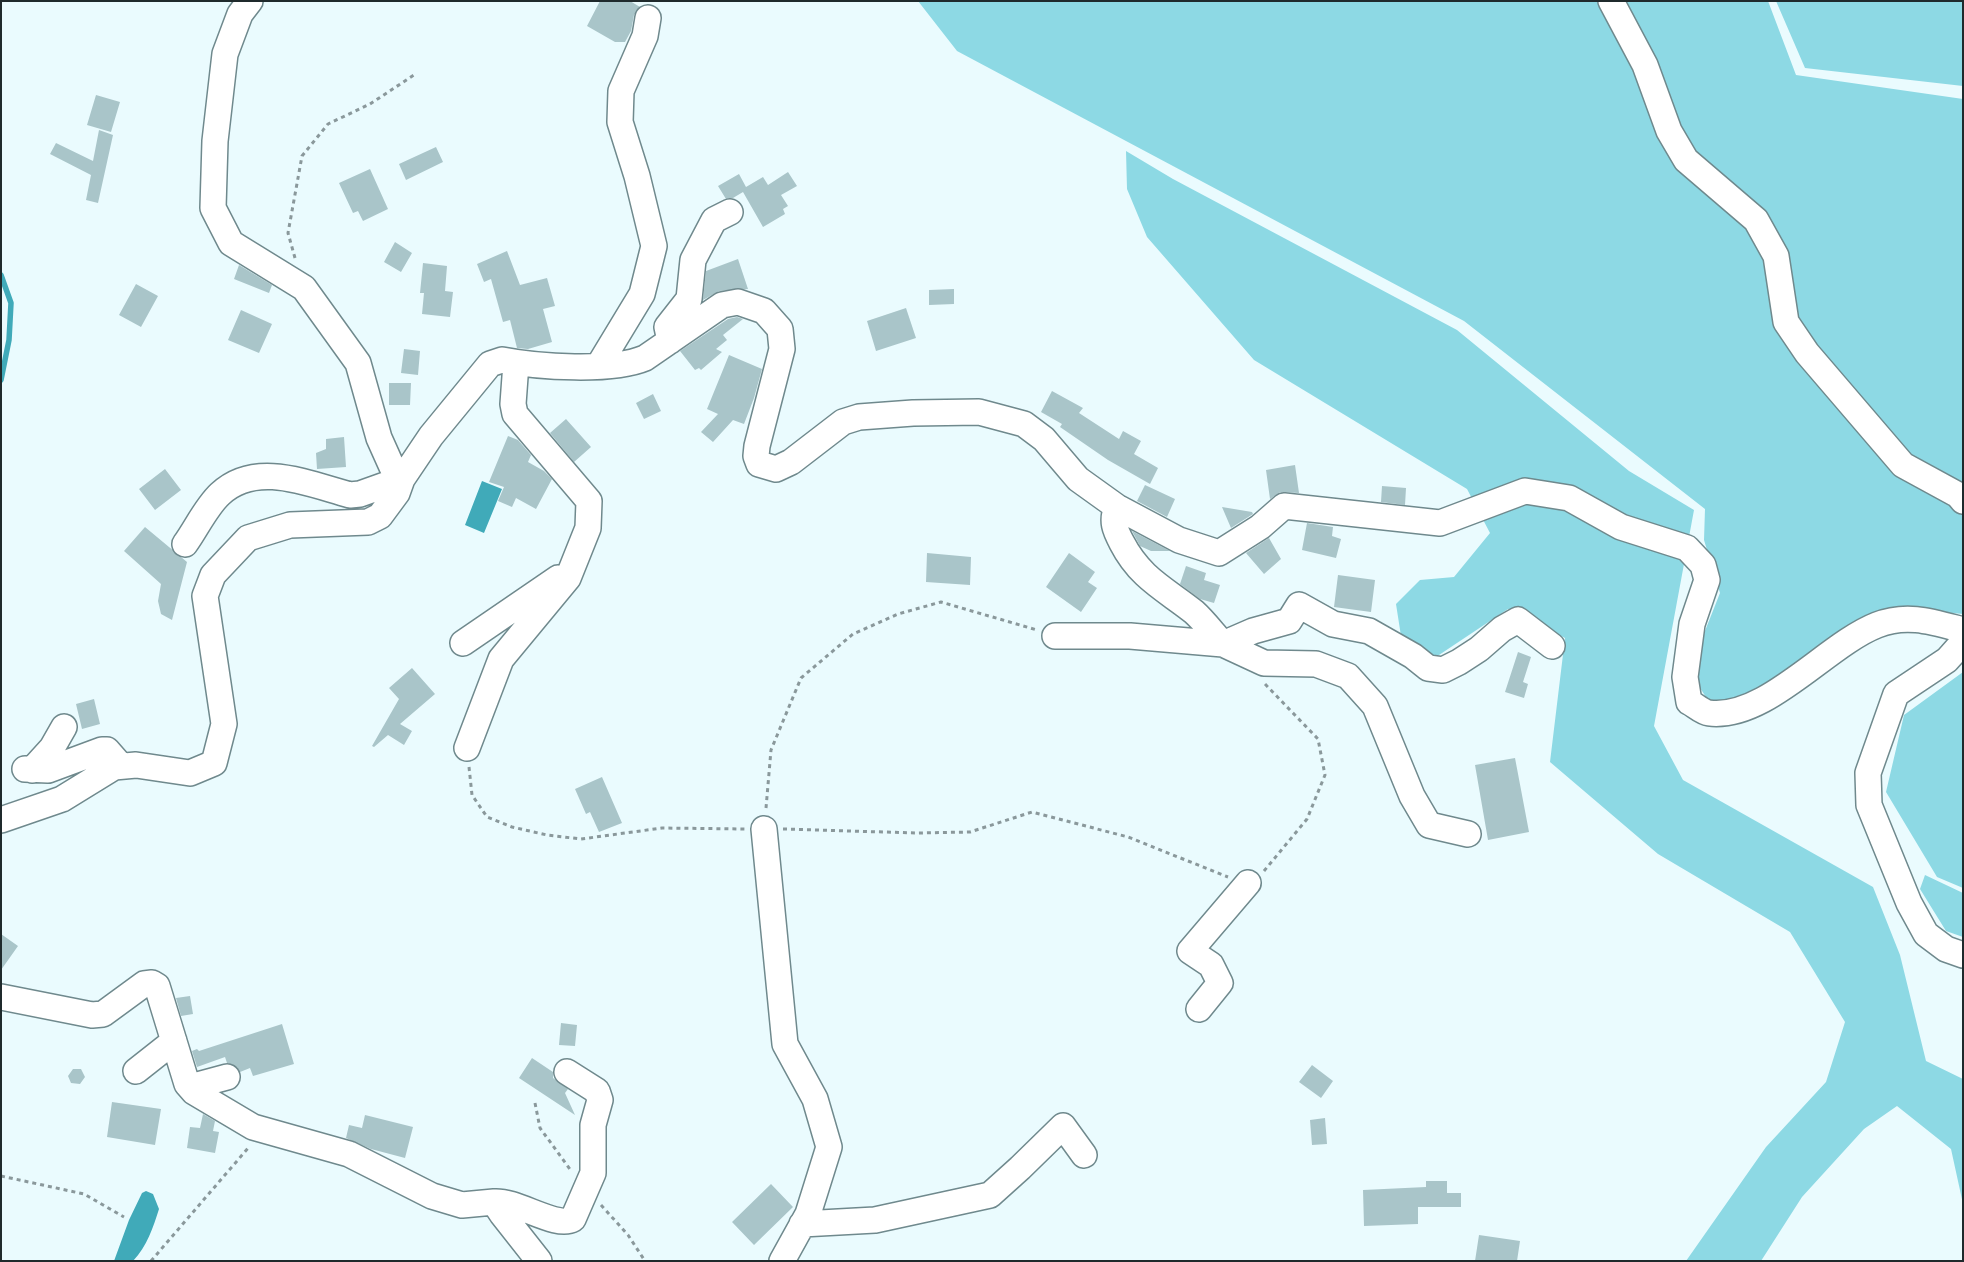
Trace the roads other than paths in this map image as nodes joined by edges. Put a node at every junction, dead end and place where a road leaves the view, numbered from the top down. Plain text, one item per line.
1 (250, 1) edge
2 (1611, 1) edge
3 (648, 18) dead end
4 (730, 212) dead end
5 (670, 341) junction
6 (516, 363) junction
7 (600, 365) junction
8 (402, 479) junction
9 (219, 495) junction
10 (1963, 501) edge
11 (1117, 507) junction
12 (187, 512) dead end
13 (185, 544) dead end
14 (572, 568) junction
15 (1963, 630) edge
16 (1055, 636) road end
17 (1963, 642) edge
18 (463, 643) dead end
19 (1223, 644) junction
20 (1552, 646) dead end
21 (64, 727) dead end
22 (467, 748) road end
23 (121, 766) junction
24 (1, 820) edge
25 (764, 829) road end
26 (1468, 834) dead end
27 (1248, 883) road end
28 (1963, 955) edge
29 (1, 997) edge
30 (1199, 1009) dead end
31 (174, 1041) junction
32 (136, 1071) dead end
33 (567, 1072) dead end
34 (227, 1077) dead end
35 (190, 1087) junction
36 (1084, 1155) dead end
37 (494, 1202) junction
38 (802, 1224) junction
39 (539, 1261) edge
40 (782, 1261) edge

1 - 8 street
2 - 10 street
3 - 7 street
4 - 5 street
5 - 7 street
5 - 11 street
6 - 7 street
6 - 8 street
6 - 14 street
8 - 9 street
8 - 23 street
9 - 12 street
9 - 13 street
11 - 15 street
11 - 19 street
14 - 18 street
14 - 22 street
16 - 19 street
17 - 28 street
19 - 20 street
19 - 26 street
21 - 23 street
23 - 24 street
25 - 38 street
27 - 30 street
29 - 31 street
31 - 32 street
31 - 35 street
33 - 37 street
34 - 35 street
35 - 37 street
36 - 38 street
37 - 39 street
38 - 40 street

